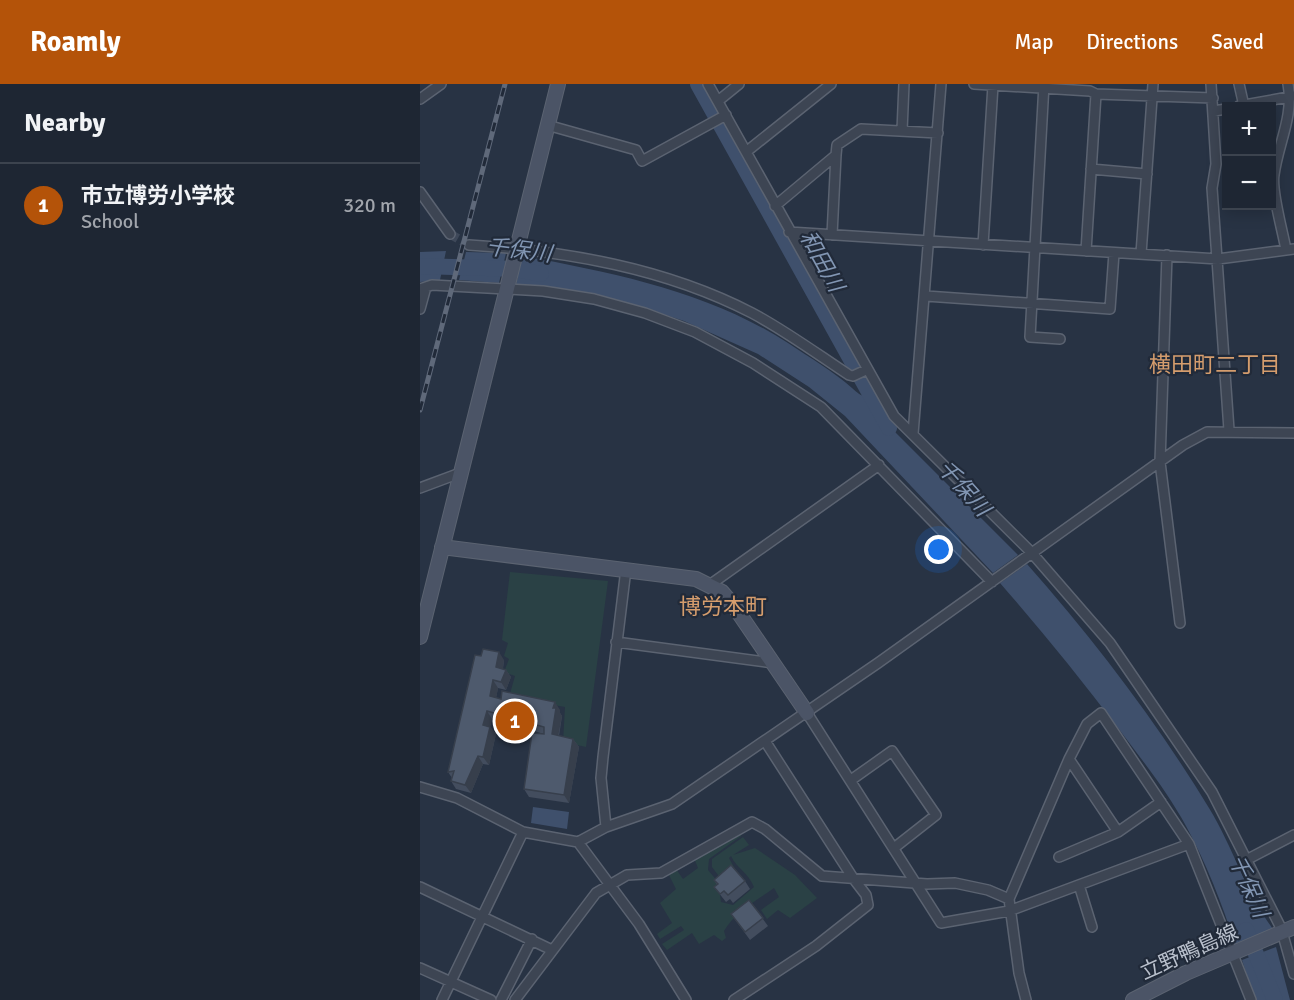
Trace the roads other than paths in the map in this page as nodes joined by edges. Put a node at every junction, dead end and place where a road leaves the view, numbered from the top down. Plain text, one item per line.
1 (441, 84) edge
2 (558, 84) edge
3 (708, 84) edge
4 (739, 84) edge
5 (831, 84) edge
6 (904, 84) edge
7 (941, 84) edge
8 (974, 84) edge
9 (1153, 84) edge
10 (1211, 84) edge
11 (1239, 84) edge
12 (1288, 84) edge
13 (993, 85) edge
14 (1044, 86) edge
15 (1092, 90) edge
16 (1152, 96) junction
17 (1293, 96) edge
18 (1213, 98) junction
19 (420, 99) edge
20 (718, 101) junction
21 (1241, 102) edge
22 (1262, 102) edge
23 (1222, 110) edge
24 (1214, 111) junction
25 (724, 117) junction
26 (547, 125) junction
27 (902, 131) junction
28 (938, 133) junction
29 (746, 152) junction
30 (836, 155) junction
31 (1091, 169) junction
32 (1147, 174) junction
33 (420, 192) edge
34 (775, 206) junction
35 (789, 232) junction
36 (450, 234) tunnel mouth
37 (832, 235) junction
38 (930, 241) junction
39 (469, 245) tunnel mouth
40 (983, 245) junction
41 (1034, 248) junction
42 (1290, 249) edge
43 (515, 250) junction
44 (1086, 251) junction
45 (1114, 253) junction
46 (1141, 254) junction
47 (1167, 255) junction
48 (1218, 259) junction
49 (423, 288) edge
50 (506, 288) junction
51 (926, 296) junction
52 (1032, 303) junction
53 (420, 309) edge
54 (1060, 339) dead end
55 (860, 373) junction
56 (1229, 430) junction
57 (1294, 433) edge
58 (913, 434) junction
59 (1160, 462) junction
60 (879, 465) junction
61 (460, 473) junction
62 (420, 488) edge
63 (442, 547) junction
64 (1029, 554) junction
65 (626, 569) junction
66 (993, 581) junction
67 (711, 585) junction
68 (1180, 623) dead end
69 (420, 637) edge
70 (616, 642) junction
71 (773, 663) junction
72 (807, 713) junction
73 (765, 741) junction
74 (1069, 759) junction
75 (850, 780) junction
76 (420, 787) edge
77 (1161, 802) junction
78 (606, 827) junction
79 (523, 832) junction
80 (1118, 832) junction
81 (1294, 835) edge
82 (578, 842) junction
83 (1189, 843) junction
84 (894, 848) junction
85 (1059, 857) dead end
86 (1248, 859) junction
87 (853, 878) junction
88 (609, 883) junction
89 (917, 883) junction
90 (1079, 885) junction
91 (420, 887) edge
92 (1010, 899) junction
93 (1009, 910) junction
94 (483, 915) junction
95 (1092, 927) dead end
96 (1285, 932) edge
97 (532, 939) junction
98 (552, 950) junction
99 (1236, 953) junction
100 (420, 968) edge
101 (1294, 974) edge
102 (451, 982) junction
103 (442, 1000) edge
104 (491, 1000) edge
105 (501, 1000) edge
106 (515, 1000) edge
107 (686, 1000) edge
108 (734, 1000) edge
109 (1026, 1000) edge
110 (1133, 1000) edge
111 (1251, 1000) edge

1 - 19 street
2 - 26 street
3 - 20 street
4 - 20 street
5 - 29 street
6 - 27 street
7 - 28 street
8 - 13 street
9 - 16 street
10 - 18 street
11 - 21 street
12 - 17 street
13 - 14 street
13 - 40 street
14 - 15 street
14 - 41 street
15 - 16 street
15 - 31 street
16 - 18 street
16 - 32 street
17 - 22 street
17 - 42 street
18 - 24 street
20 - 25 street
23 - 24 street
24 - 48 street
25 - 26 street
25 - 29 street
26 - 43 street
27 - 28 street
27 - 30 street
28 - 38 street
29 - 34 street
30 - 34 street
30 - 37 street
31 - 32 street
31 - 44 street
32 - 46 street
33 - 36 street
34 - 35 street
35 - 37 street
35 - 55 street
37 - 38 street
38 - 40 street
38 - 51 street
39 - 43 street
40 - 41 street
41 - 44 street
41 - 52 street
42 - 48 street
43 - 50 street
43 - 55 street
44 - 45 street
45 - 46 street
45 - 52 street
46 - 47 street
47 - 48 street
47 - 59 street
48 - 56 street
49 - 50 street
49 - 53 street
50 - 60 street
50 - 61 street
51 - 52 street
51 - 58 street
52 - 54 street
55 - 58 street
56 - 57 street
56 - 59 street
58 - 64 street
59 - 64 street
59 - 68 street
60 - 66 street
60 - 67 street
61 - 62 street
61 - 63 street
63 - 65 street
63 - 69 street
64 - 66 street
64 - 86 street
65 - 67 street
65 - 70 street
66 - 72 street
67 - 71 street
70 - 71 street
70 - 78 street
71 - 72 street
72 - 73 street
72 - 75 street
73 - 78 street
73 - 87 street
74 - 77 street
74 - 80 street
74 - 92 street
75 - 84 street
75 - 84 street
76 - 79 street
77 - 80 street
77 - 83 street
78 - 82 street
79 - 82 street
79 - 94 street
80 - 85 street
81 - 86 street
82 - 88 street
83 - 90 street
83 - 99 street
84 - 89 street
86 - 96 street
87 - 88 street
87 - 89 street
87 - 108 street
88 - 98 street
88 - 107 street
89 - 92 street
89 - 93 street
90 - 93 street
90 - 95 street
91 - 94 street
92 - 93 street
93 - 109 street
94 - 97 street
94 - 102 street
96 - 99 street, 立野鴨島線
96 - 101 street
97 - 98 street
97 - 105 street
98 - 106 street
99 - 110 street, 立野鴨島線
99 - 111 street
100 - 102 street
102 - 103 street
102 - 104 street

